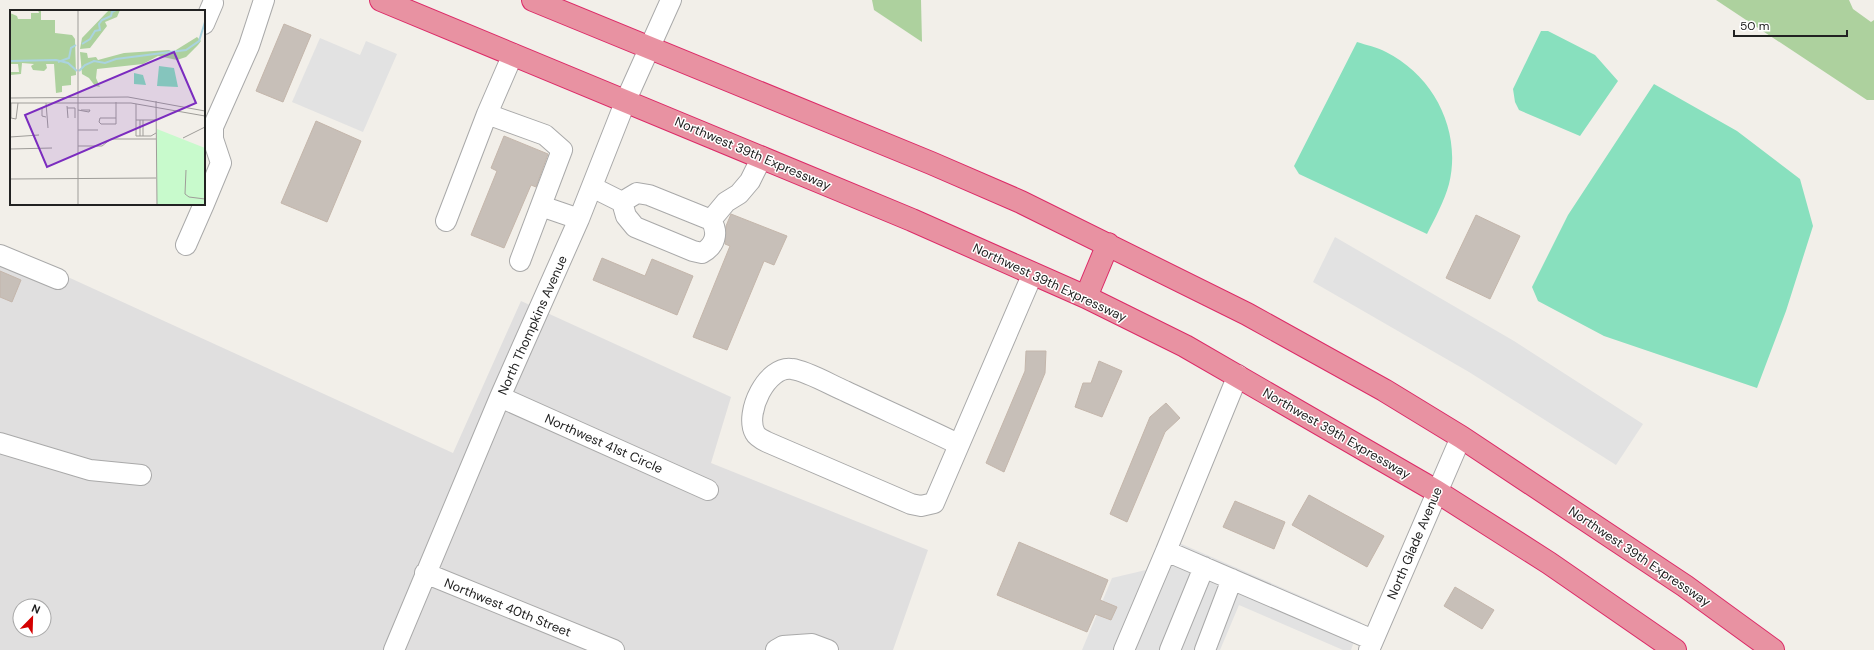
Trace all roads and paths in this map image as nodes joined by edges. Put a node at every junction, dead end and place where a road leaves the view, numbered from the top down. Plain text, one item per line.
1 (264, 0) edge
2 (381, 0) edge
3 (533, 0) edge
4 (671, 0) edge
5 (213, 3) dead end
6 (205, 22) edge
7 (650, 48) junction
8 (513, 54) junction
9 (626, 100) junction
10 (212, 110) edge
11 (487, 114) junction
12 (762, 157) junction
13 (592, 187) junction
14 (205, 202) edge
15 (622, 202) junction
16 (204, 205) edge
17 (541, 206) junction
18 (579, 219) junction
19 (711, 220) junction
20 (446, 221) dead end
21 (1108, 244) junction
22 (186, 245) dead end
23 (0, 255) edge
24 (520, 260) dead end
25 (1033, 273) junction
26 (58, 280) dead end
27 (1086, 297) junction
28 (1238, 375) junction
29 (500, 397) junction
30 (1461, 436) junction
31 (0, 443) edge
32 (958, 444) junction
33 (141, 475) dead end
34 (708, 490) dead end
35 (1436, 491) junction
36 (1166, 551) junction
37 (1204, 568) junction
38 (425, 573) junction
39 (1232, 579) junction
40 (1371, 645) edge
41 (394, 650) edge
42 (614, 650) edge
43 (776, 650) edge
44 (828, 650) edge
45 (1124, 650) edge
46 (1170, 650) edge
47 (1204, 650) edge
48 (1675, 650) edge
49 (1772, 650) edge

1 - 10 street
2 - 8 highway, Northwest 39th Expressway
3 - 7 highway, Northwest 39th Expressway
4 - 7 street, North Thompkins Avenue
5 - 6 street
7 - 9 street, North Thompkins Avenue
7 - 21 highway, Northwest 39th Expressway
8 - 9 highway, Northwest 39th Expressway
8 - 11 street
9 - 12 highway, Northwest 39th Expressway
9 - 13 street, North Thompkins Avenue
10 - 14 street
11 - 17 street
11 - 20 street
12 - 19 street
12 - 25 highway, Northwest 39th Expressway
13 - 15 street
13 - 18 street, North Thompkins Avenue
15 - 19 street
15 - 19 street
16 - 22 street
17 - 18 street
17 - 24 street
18 - 29 street, North Thompkins Avenue
21 - 27 highway
21 - 30 highway, Northwest 39th Expressway
23 - 26 street
25 - 27 highway, Northwest 39th Expressway
25 - 32 street
27 - 28 highway, Northwest 39th Expressway
28 - 35 highway, Northwest 39th Expressway
28 - 36 street
29 - 34 street, Northwest 41st Circle
29 - 38 street, North Thompkins Avenue
30 - 35 street, North Glade Avenue
30 - 49 highway, Northwest 39th Expressway
31 - 33 street
32 - 32 street
35 - 40 street, North Glade Avenue
35 - 48 highway, Northwest 39th Expressway
36 - 37 street
36 - 45 street
37 - 39 street
37 - 46 street
38 - 41 street, North Thompkins Avenue
38 - 42 street, Northwest 40th Street
39 - 40 street
39 - 47 street
43 - 44 street

